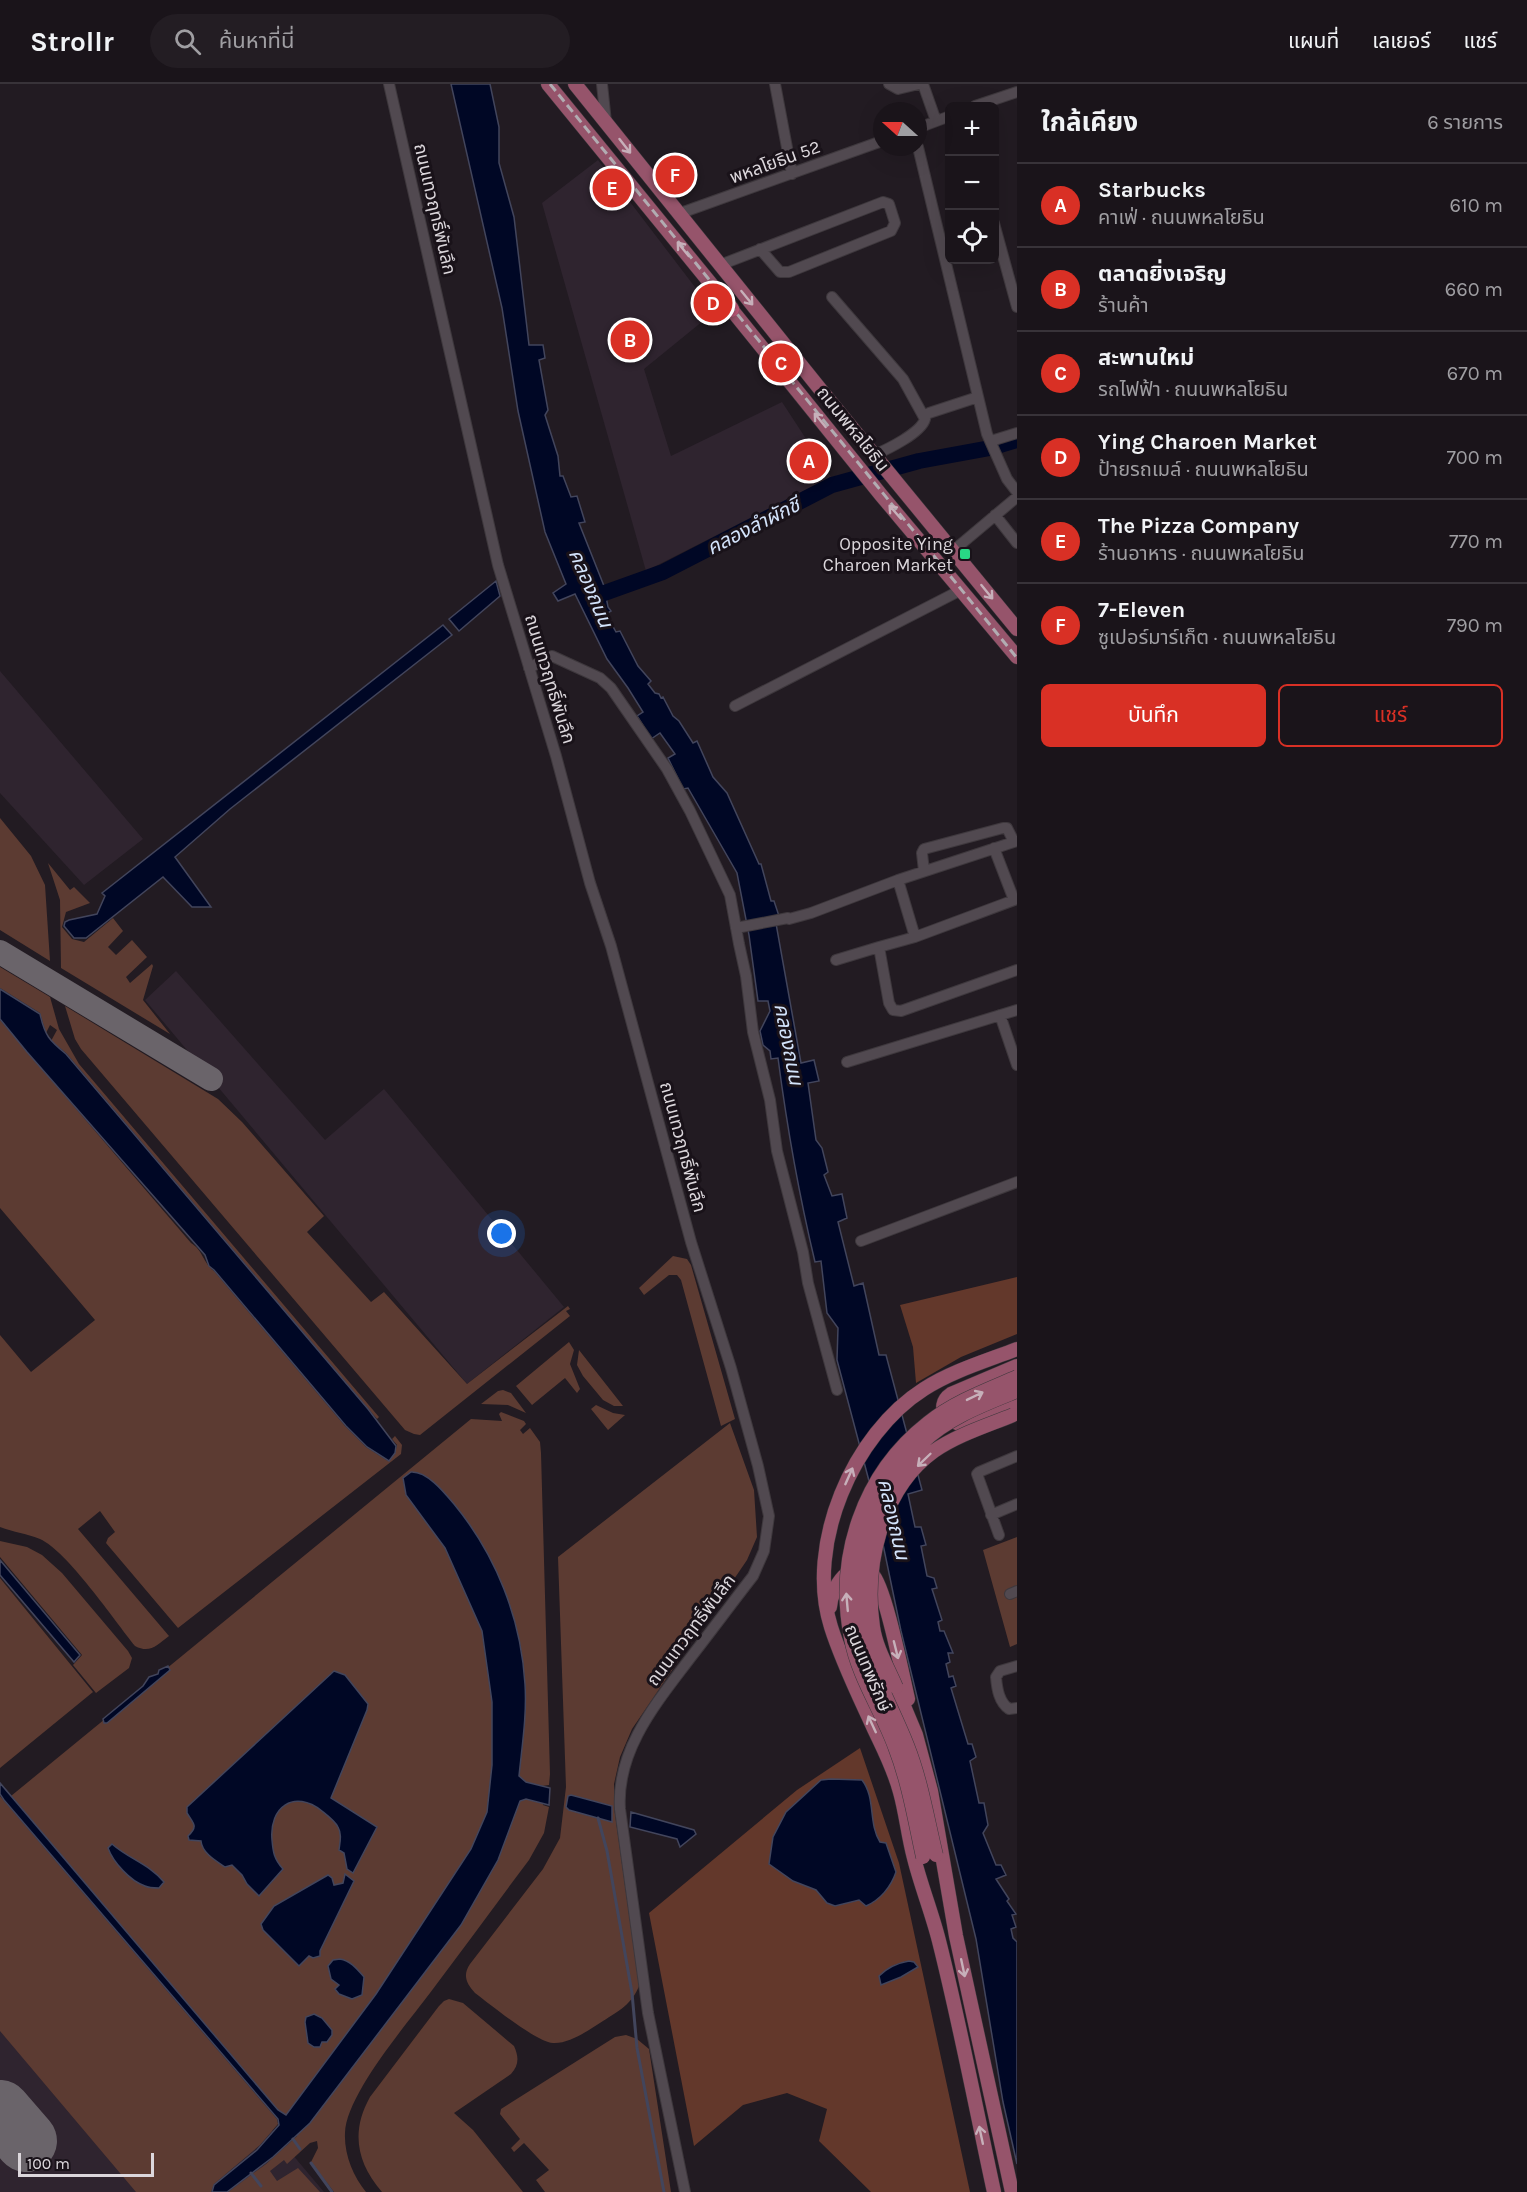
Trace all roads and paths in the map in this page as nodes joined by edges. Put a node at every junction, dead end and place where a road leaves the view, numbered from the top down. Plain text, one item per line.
1 (389, 84) edge
2 (549, 84) edge
3 (575, 84) edge
4 (602, 84) edge
5 (775, 84) edge
6 (889, 84) edge
7 (921, 84) edge
8 (1017, 92) edge
9 (987, 102) edge
10 (945, 118) edge
11 (936, 121) junction
12 (606, 122) junction
13 (927, 124) edge
14 (873, 144) edge
15 (920, 156) edge
16 (792, 174) junction
17 (678, 214) junction
18 (999, 241) edge
19 (760, 249) junction
20 (720, 265) junction
21 (720, 295) joint
22 (832, 297) dead end
23 (1017, 307) edge
24 (731, 309) joint
25 (978, 397) junction
26 (929, 413) dead end
27 (1017, 433) edge
28 (992, 446) junction
29 (877, 459) junction
30 (1017, 492) edge
31 (1017, 497) edge
32 (995, 514) junction
33 (1017, 543) edge
34 (954, 550) junction
35 (962, 590) junction
36 (1016, 627) edge
37 (1000, 637) junction
38 (1017, 657) edge
39 (529, 668) junction
40 (735, 706) dead end
41 (1015, 841) edge
42 (994, 848) junction
43 (924, 871) junction
44 (898, 880) junction
45 (1016, 900) edge
46 (736, 928) junction
47 (915, 937) junction
48 (879, 947) junction
49 (836, 960) dead end
50 (1017, 970) edge
51 (1017, 1010) edge
52 (1000, 1015) junction
53 (848, 1062) dead end
54 (1017, 1065) edge
55 (1017, 1182) edge
56 (861, 1241) dead end
57 (1017, 1349) edge
58 (1017, 1358) edge
59 (1017, 1366) edge
60 (1017, 1377) edge
61 (982, 1380) junction
62 (837, 1390) dead end
63 (1017, 1390) edge
64 (1016, 1408) edge
65 (1017, 1456) edge
66 (1017, 1504) edge
67 (991, 1515) junction
68 (999, 1535) dead end
69 (830, 1624) junction
70 (1017, 1666) edge
71 (1017, 1708) edge
72 (916, 1735) junction
73 (930, 1856) junction
74 (956, 1936) junction
75 (939, 1940) junction
76 (685, 2192) edge
77 (994, 2192) edge
78 (1012, 2192) edge

1 - 39 street, ถนนเทวฤทธิ์พันลึก
21 -> 2 main road, ถนนพหลโยธิน
3 - 12 main road, ถนนพหลโยธิน
4 - 12 street
5 - 16 street
6 - 7 street
7 - 11 street
8 - 9 street
10 - 11 street
11 - 13 street
12 -> 17 main road, ถนนพหลโยธิน
14 - 16 street, พหลโยธิน 52
15 - 25 street
16 - 17 street, พหลโยธิน 52
17 - 20 main road, ถนนพหลโยธิน
18 - 23 street
19 - 19 street
19 - 20 street
20 -> 29 main road, ถนนพหลโยธิน
21 - 24 highway, ถนนพหลโยธิน
22 - 29 street
35 -> 24 main road, ถนนพหลโยธิน
25 - 26 street
25 - 28 street
27 - 28 street
28 - 30 street
29 - 34 main road, ถนนพหลโยธิน
31 - 32 street
32 - 33 street
32 - 34 street
34 -> 36 main road, ถนนพหลโยธิน
35 - 37 main road, ถนนพหลโยธิน
35 - 40 street
36 - 37 main road
37 - 38 main road, ถนนพหลโยธิน
39 - 46 street
39 - 76 street, ถนนเทวฤทธิ์พันลึก
41 - 42 street
41 - 43 street
42 - 43 street
42 - 45 street
43 - 44 street
44 - 46 street
44 - 47 street
45 - 47 street
46 - 62 street
47 - 48 street
48 - 49 street
48 - 50 street
51 - 52 street
52 - 53 street
52 - 54 street
55 - 56 street
69 -> 57 main road, ถนนเทพรักษ์
58 - 61 main road
59 - 61 main road
73 -> 60 main road, ถนนเทพรักษ์, bridge
61 - 64 main road
63 - 73 main road, ถนนเทพรักษ์, bridge
64 -> 72 main road, ถนนเทพรักษ์, bridge
65 - 67 street
66 - 67 street
67 - 68 street
69 -> 72 main road
75 -> 69 main road, ถนนเทพรักษ์
70 - 71 street
72 - 74 main road, ถนนเทพรักษ์
73 - 74 main road, ถนนเทพรักษ์
73 - 75 main road, ถนนเทพรักษ์
74 -> 78 main road, ถนนเทพรักษ์
77 -> 75 main road, ถนนเทพรักษ์

